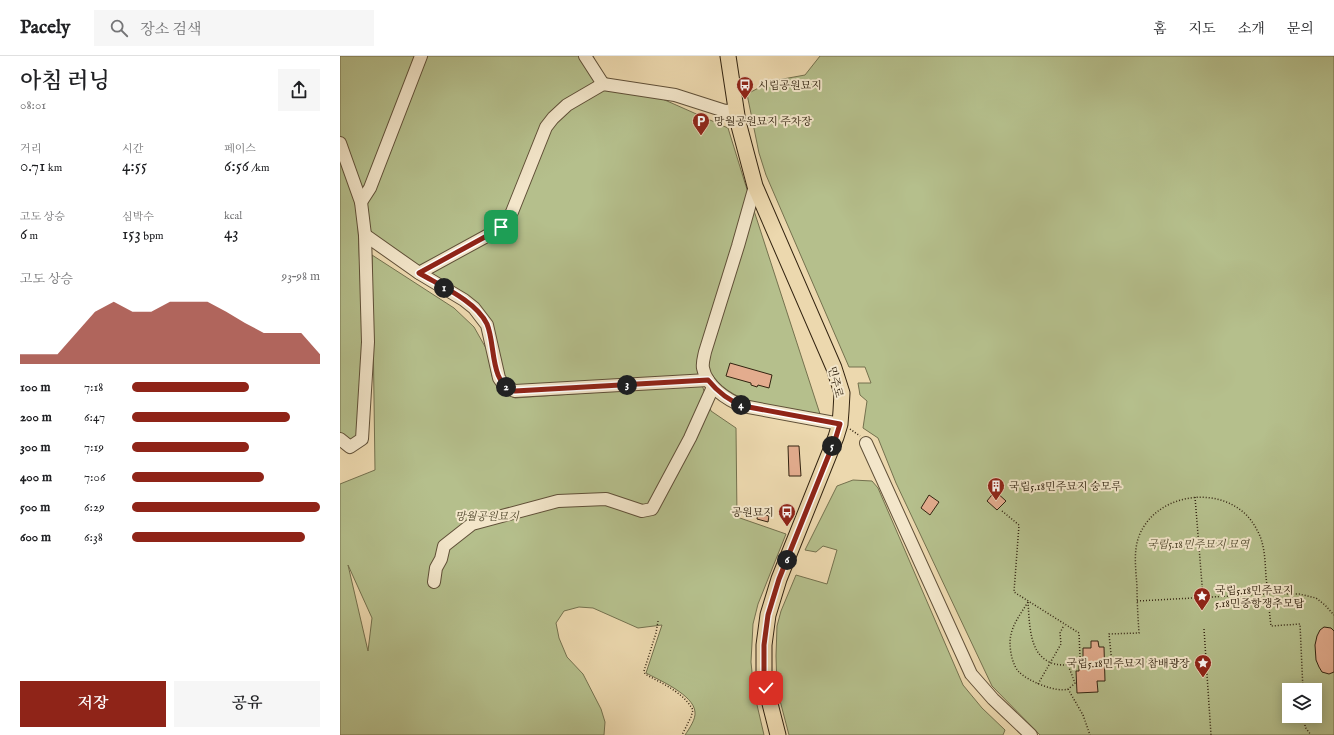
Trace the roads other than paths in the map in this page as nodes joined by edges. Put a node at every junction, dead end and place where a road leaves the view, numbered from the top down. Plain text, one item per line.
1 (421, 56) edge
2 (585, 56) edge
3 (728, 56) edge
4 (603, 84) junction
5 (736, 110) junction
6 (340, 143) edge
7 (755, 186) junction
8 (361, 202) junction
9 (365, 235) junction
10 (419, 273) junction
11 (711, 383) junction
12 (840, 424) junction
13 (340, 438) edge
14 (866, 444) road end
15 (434, 582) dead end
16 (778, 735) edge
17 (1031, 735) edge

1 - 8 lane
2 - 4 lane
3 - 5 main road, 민주로
4 - 5 lane
4 - 10 lane
5 - 7 main road, 민주로
6 - 8 lane
7 - 11 lane
7 - 12 main road, 민주로
8 - 9 lane
9 - 10 lane
9 - 13 lane
10 - 11 lane
11 - 12 lane
11 - 15 lane
12 - 16 main road, 민주로
14 - 17 lane

